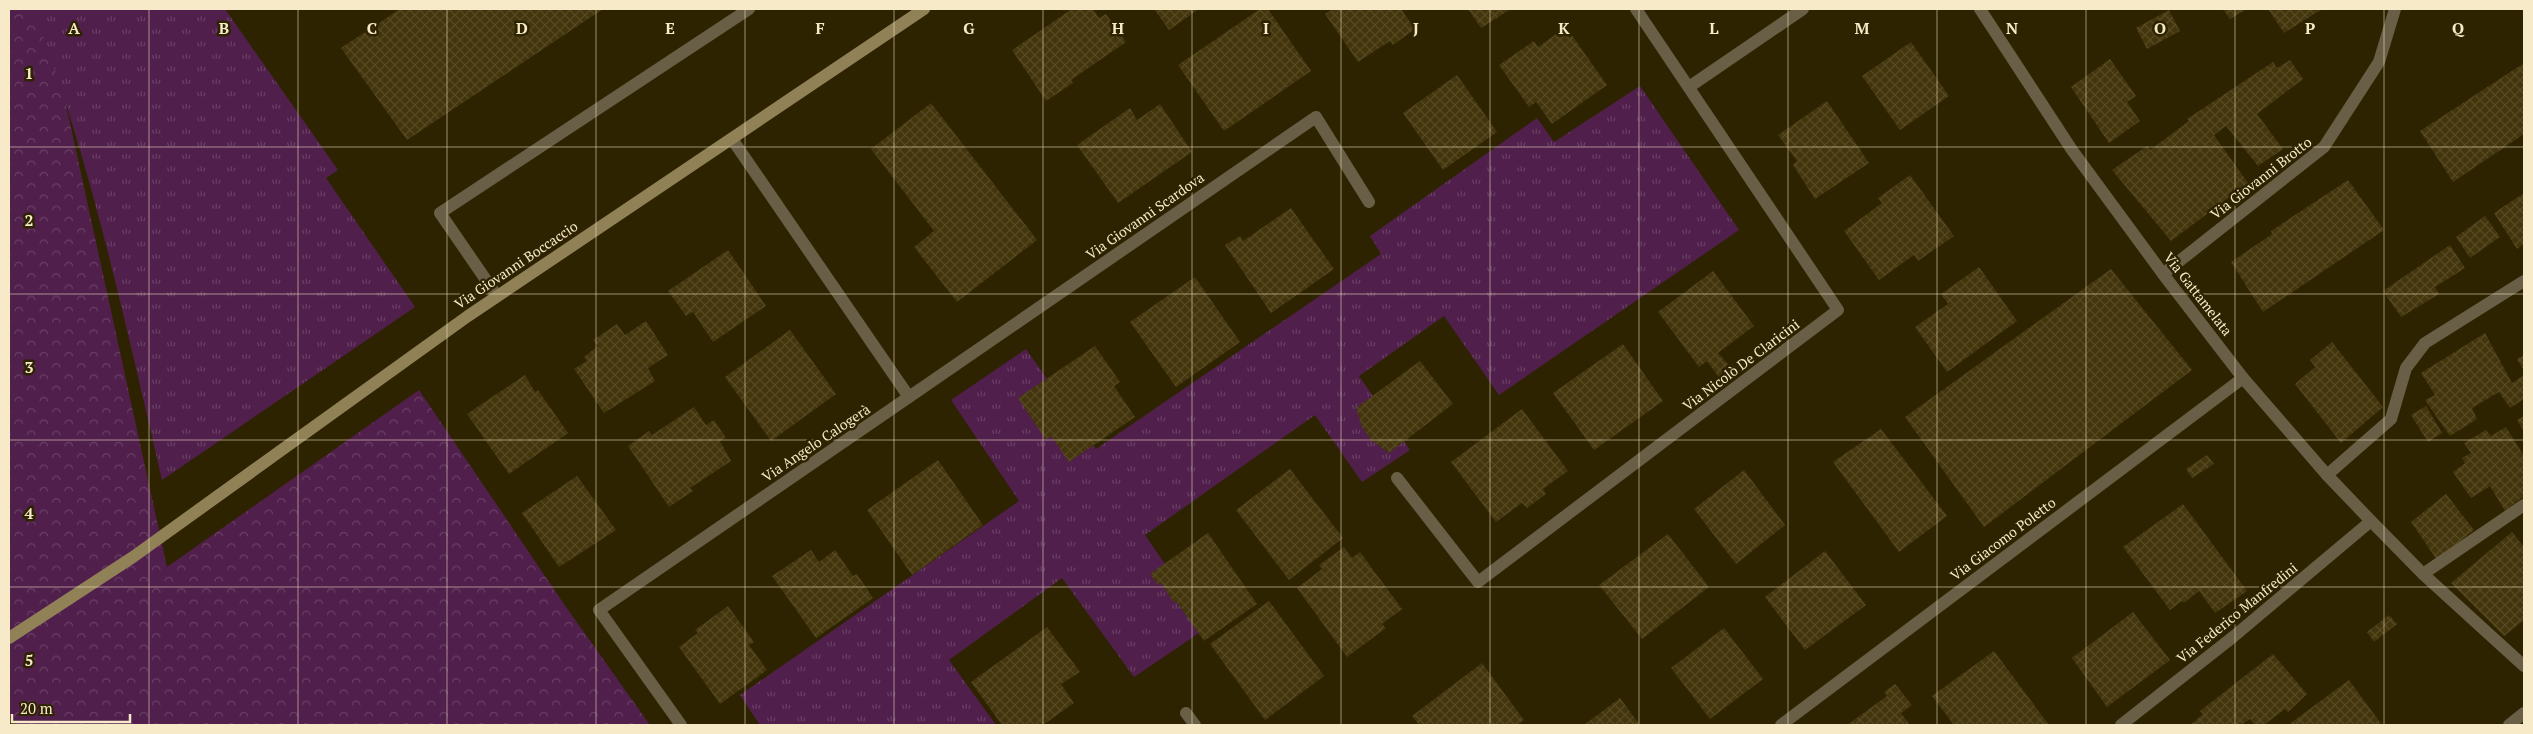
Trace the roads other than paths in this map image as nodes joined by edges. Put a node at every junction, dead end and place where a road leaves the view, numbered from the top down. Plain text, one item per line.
1 (749, 9) edge
2 (924, 9) edge
3 (1636, 9) edge
4 (1803, 9) edge
5 (1980, 9) edge
6 (2395, 9) edge
7 (1689, 87) junction
8 (732, 139) junction
9 (1369, 202) dead end
10 (2163, 274) junction
11 (2524, 281) edge
12 (496, 296) junction
13 (2243, 378) junction
14 (909, 398) junction
15 (2327, 475) junction
16 (1397, 478) dead end
17 (2524, 505) edge
18 (2371, 521) junction
19 (2423, 574) junction
20 (9, 638) edge
21 (2524, 666) edge
22 (2524, 712) edge
23 (1186, 713) dead end
24 (681, 725) edge
25 (1195, 725) edge
26 (1781, 725) edge
27 (2120, 725) edge
28 (2509, 725) edge

1 - 12 street
2 - 8 street, Via Giovanni Boccaccio
3 - 7 street, Via Nicolò De Claricini
4 - 7 street
5 - 10 street, Via Gattamelata
6 - 10 street, Via Giovanni Brotto
7 - 16 street, Via Nicolò De Claricini
8 - 12 street, Via Giovanni Boccaccio
8 - 14 street
9 - 14 street, Via Giovanni Scardova
10 - 13 street, Via Gattamelata
11 - 15 street
12 - 20 street, Via Giovanni Boccaccio
13 - 15 street, Via Gattamelata
13 - 26 street, Via Giacomo Poletto
14 - 24 street, Via Angelo Calogerà
15 - 18 street, Via Gattamelata
17 - 19 street
18 - 19 street, Via Gattamelata
18 - 27 street, Via Federico Manfredini
19 - 21 street, Via Gattamelata
22 - 28 street
23 - 25 street

